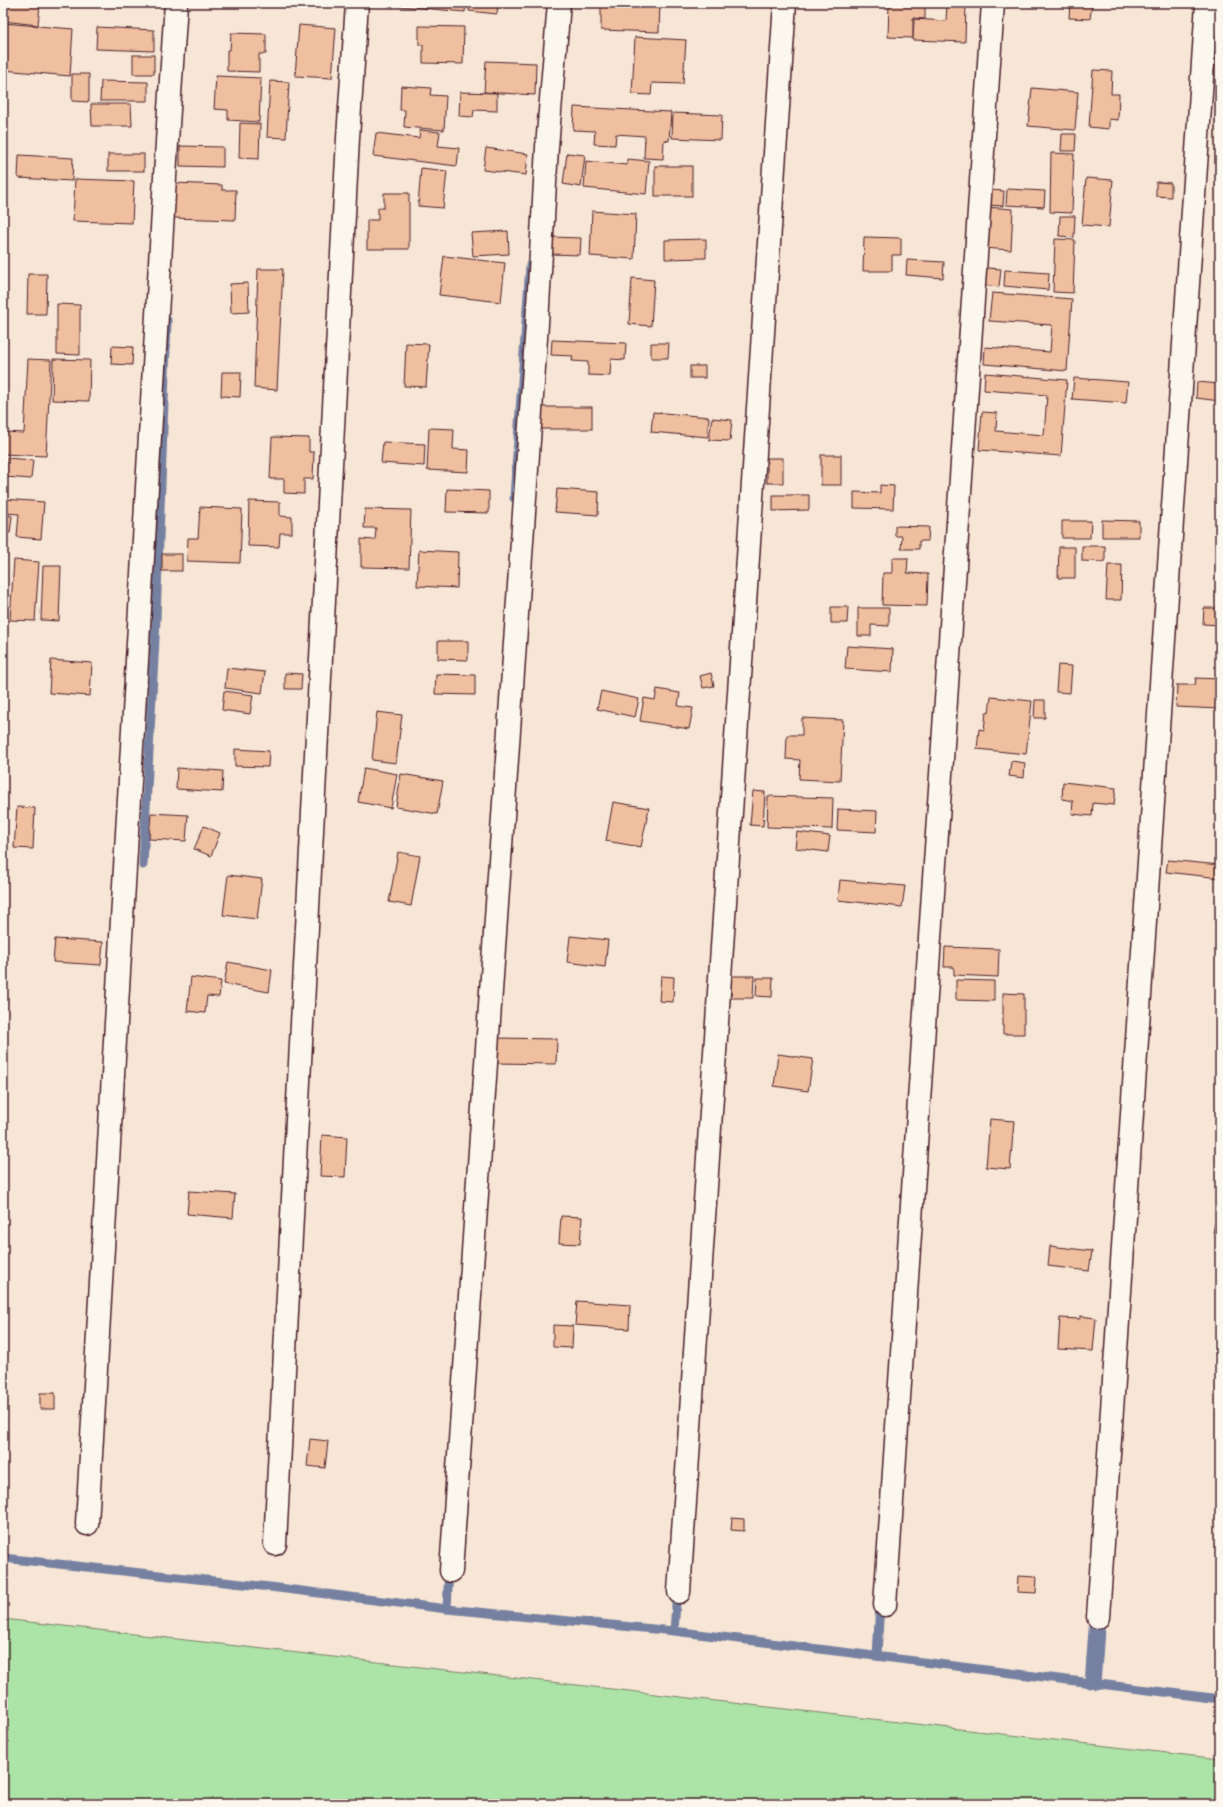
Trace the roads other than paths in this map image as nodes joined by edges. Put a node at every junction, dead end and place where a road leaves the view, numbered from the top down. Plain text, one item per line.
1 (176, 3) edge
2 (357, 3) edge
3 (559, 3) edge
4 (785, 3) edge
5 (993, 3) edge
6 (1207, 3) edge
7 (87, 1524) dead end
8 (275, 1544) dead end
9 (451, 1571) dead end
10 (679, 1592) dead end
11 (885, 1605) dead end
12 (1098, 1617) dead end

1 - 7 street
2 - 8 street
3 - 9 street
4 - 10 street
5 - 11 street
6 - 12 street

